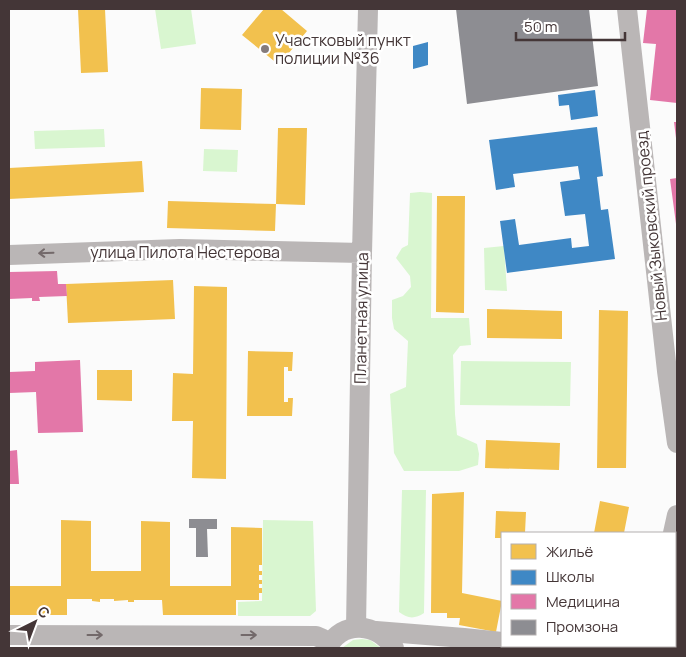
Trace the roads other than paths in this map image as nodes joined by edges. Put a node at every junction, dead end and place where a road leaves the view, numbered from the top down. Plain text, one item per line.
1 (368, 9) edge
2 (627, 9) edge
3 (362, 253) junction
4 (9, 255) edge
5 (677, 443) edge
6 (677, 515) edge
7 (673, 532) edge
8 (356, 628) junction
9 (376, 631) junction
10 (9, 635) edge
11 (464, 638) junction
12 (501, 642) edge
13 (328, 647) edge
14 (394, 648) edge
15 (430, 648) edge

1 - 3 street, Планетная улица
2 - 5 street, Новый Зыковский проезд
3 -> 4 street, улица Пилота Нестерова
3 - 8 street, Планетная улица
6 - 7 street
8 - 9 street
8 - 13 street
9 - 11 street
9 - 14 street
10 -> 13 street
11 - 12 street
11 - 15 street

